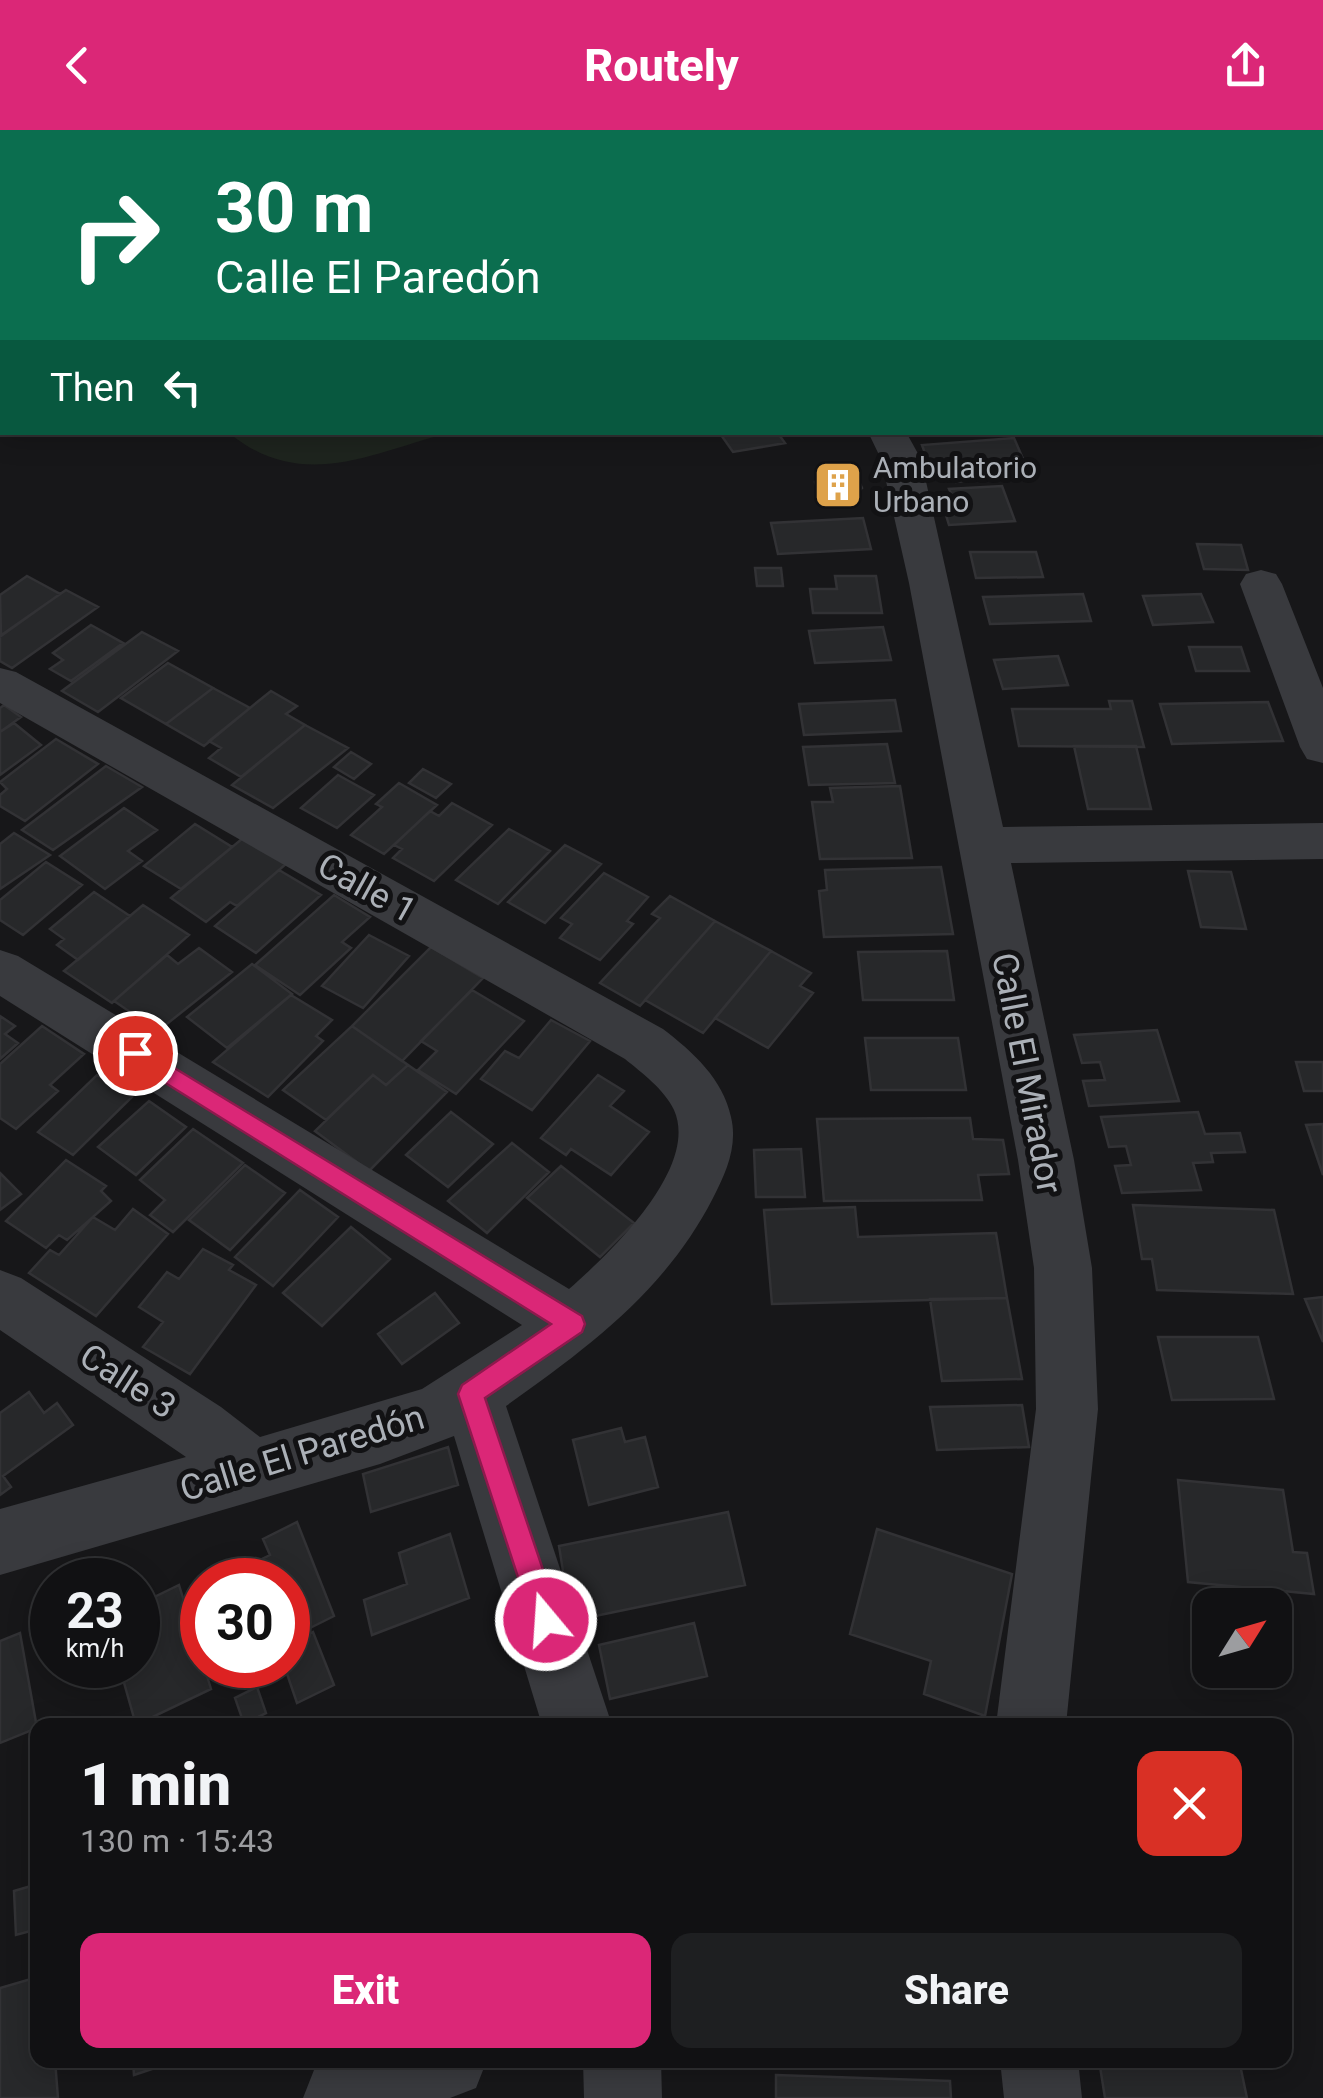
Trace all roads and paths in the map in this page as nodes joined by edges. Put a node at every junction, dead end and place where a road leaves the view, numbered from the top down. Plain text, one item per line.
1 (889, 435) edge
2 (1261, 584) dead end
3 (0, 683) edge
4 (1323, 747) edge
5 (1323, 841) edge
6 (982, 845) junction
7 (0, 970) edge
8 (706, 1122) joint
9 (0, 1297) edge
10 (573, 1324) junction
11 (471, 1394) junction
12 (252, 1470) junction
13 (0, 1542) edge
14 (575, 1718) edge
15 (1032, 1718) edge
16 (426, 2068) edge
17 (622, 2068) edge
18 (1040, 2068) edge
19 (342, 2098) edge
20 (623, 2098) edge
21 (1043, 2098) edge

1 - 6 street, Calle El Mirador
2 - 4 street
3 - 8 street, Calle 1
5 - 6 street
6 - 15 street, Calle El Mirador
7 - 10 street
8 - 10 street, Calle El Paredón
9 - 12 street, Calle 3
10 - 11 street, Calle El Paredón
11 - 12 street, Calle El Paredón
11 - 14 street
12 - 13 street, Calle El Paredón
16 - 19 street
17 - 20 street
18 - 21 street

